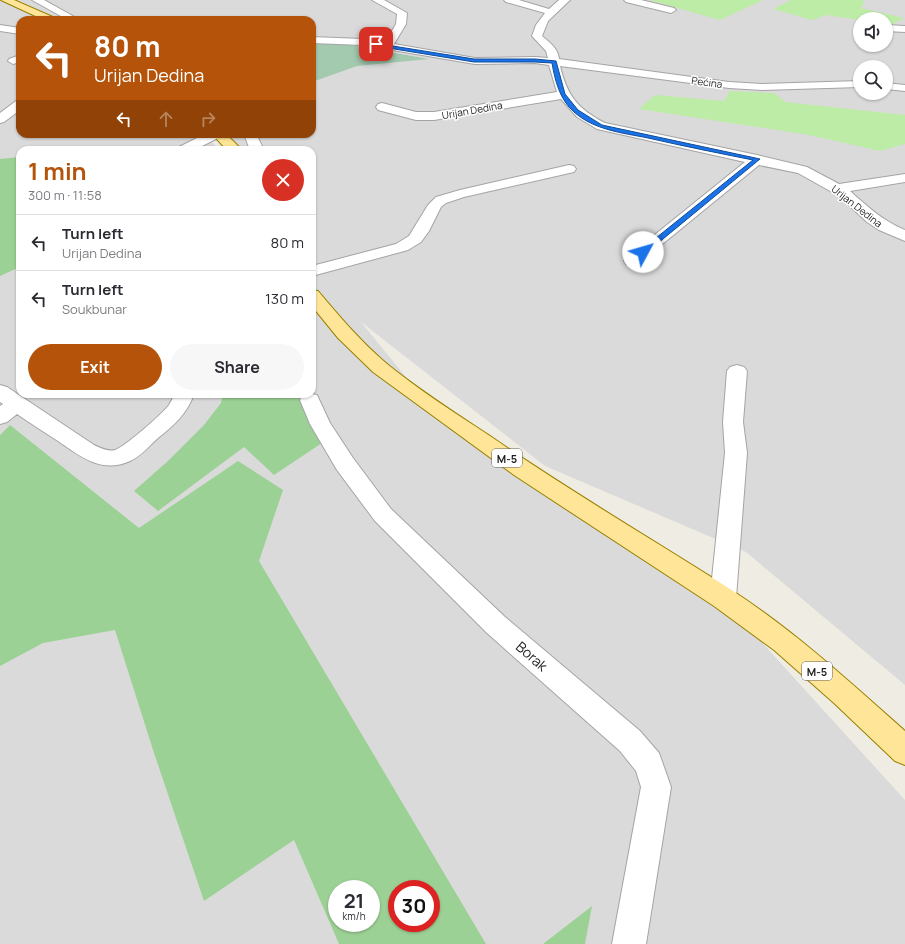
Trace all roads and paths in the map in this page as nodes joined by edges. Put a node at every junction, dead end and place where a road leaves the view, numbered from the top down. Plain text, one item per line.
1 (6, 0) edge
2 (36, 0) edge
3 (377, 0) edge
4 (509, 0) edge
5 (565, 0) edge
6 (629, 0) edge
7 (671, 10) dead end
8 (551, 12) junction
9 (43, 16) edge
10 (67, 16) edge
11 (0, 28) edge
12 (893, 28) edge
13 (905, 29) edge
14 (16, 30) edge
15 (316, 40) edge
16 (388, 46) junction
17 (554, 62) junction
18 (853, 84) edge
19 (893, 87) edge
20 (905, 88) edge
21 (563, 95) junction
22 (16, 107) edge
23 (382, 107) dead end
24 (0, 119) edge
25 (206, 138) edge
26 (222, 138) edge
27 (192, 146) edge
28 (231, 146) edge
29 (757, 159) junction
30 (569, 169) dead end
31 (905, 178) edge
32 (837, 189) junction
33 (905, 236) edge
34 (632, 261) dead end
35 (316, 270) edge
36 (316, 300) edge
37 (737, 371) dead end
38 (183, 398) edge
39 (310, 400) dead end
40 (5, 404) edge
41 (723, 598) junction
42 (905, 751) edge
43 (628, 944) edge

1 - 9 main road
2 - 10 street
3 - 16 street
4 - 8 street
5 - 8 street
6 - 7 street
8 - 17 street, Urijan Dedina
11 - 14 street
12 - 13 street
15 - 16 street, Pećina
16 - 17 street, Pećina
17 - 18 street, Pećina
17 - 21 street, Urijan Dedina
19 - 20 street
21 - 23 street, Urijan Dedina
21 - 29 street, Urijan Dedina
22 - 24 street
25 - 27 street
26 - 28 main road
29 - 32 street, Urijan Dedina
29 - 34 street
30 - 35 street
31 - 32 street
32 - 33 street, Urijan Dedina
36 - 41 main road, M-5
37 - 41 street
38 - 40 street
39 - 43 street, Borak
41 - 42 main road, M-5

